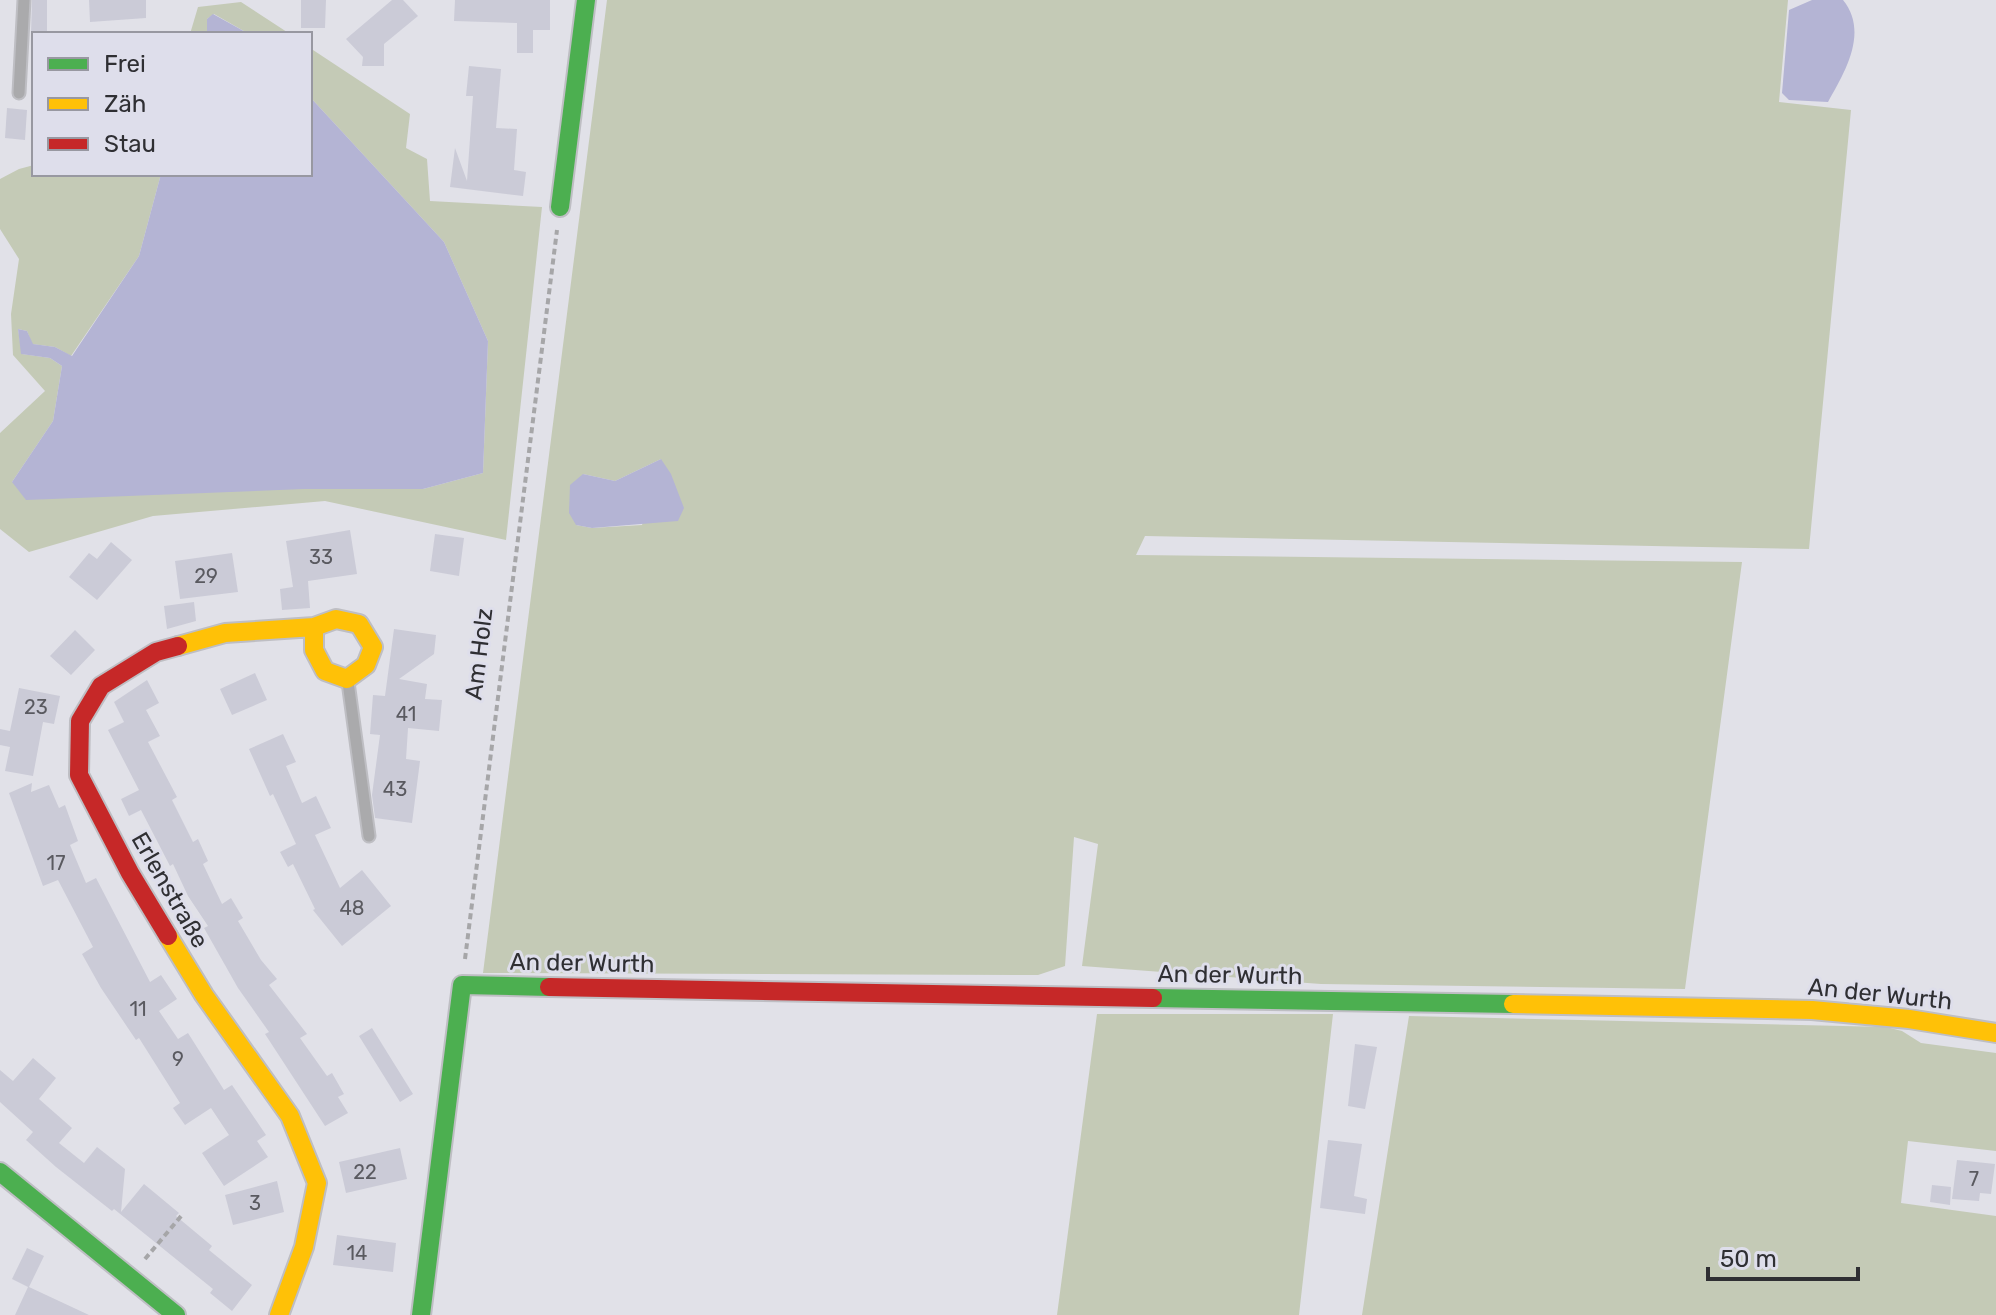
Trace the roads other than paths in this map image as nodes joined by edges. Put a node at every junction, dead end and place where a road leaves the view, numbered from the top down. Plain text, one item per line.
1 (24, 0) edge
2 (586, 0) edge
3 (19, 93) dead end
4 (560, 207) road end
5 (314, 627) junction
6 (347, 679) junction
7 (369, 836) dead end
8 (1996, 1033) edge
9 (0, 1172) edge
10 (176, 1315) edge
11 (279, 1315) edge
12 (421, 1315) edge

1 - 3 lane
2 - 4 street
5 - 6 street
5 - 6 street, Erlenstraße
5 - 11 street, Erlenstraße
6 - 7 lane
8 - 12 street, An der Wurth
9 - 10 street

